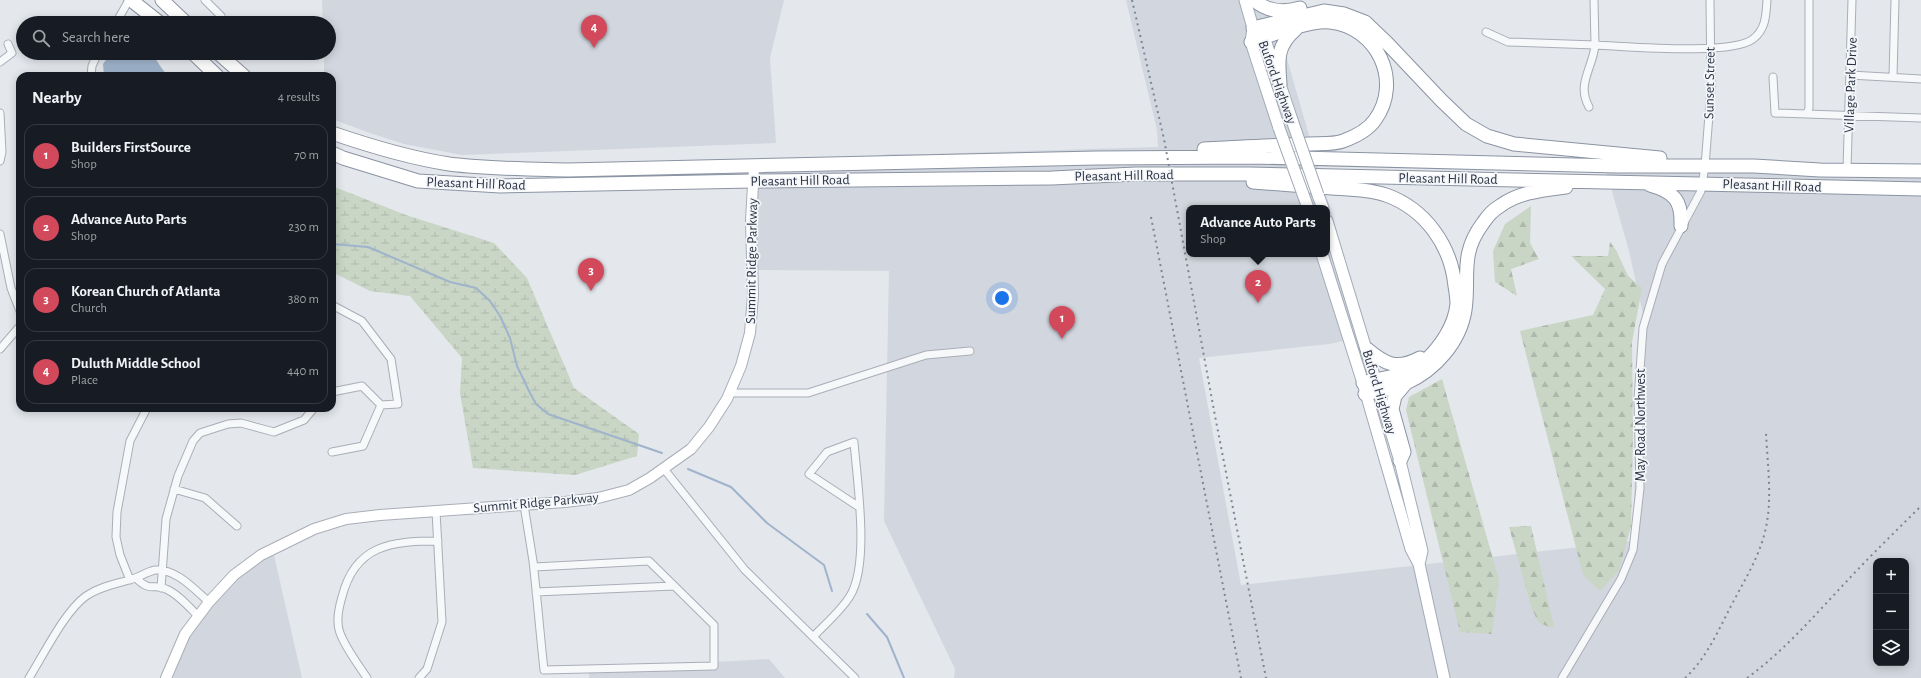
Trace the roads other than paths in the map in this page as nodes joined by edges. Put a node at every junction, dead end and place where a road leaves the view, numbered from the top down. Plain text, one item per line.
1 (130, 0) edge
2 (162, 0) edge
3 (205, 0) edge
4 (1245, 0) edge
5 (1254, 0) edge
6 (1594, 0) edge
7 (1710, 0) edge
8 (1767, 0) edge
9 (1809, 0) edge
10 (1852, 0) edge
11 (1895, 0) edge
12 (120, 16) edge
13 (151, 16) edge
14 (179, 16) edge
15 (221, 16) dead end
16 (1253, 28) junction
17 (1297, 28) junction
18 (1486, 32) dead end
19 (1264, 37) junction
20 (1251, 42) junction
21 (8, 44) dead end
22 (1595, 45) junction
23 (1710, 49) junction
24 (95, 60) edge
25 (200, 60) edge
26 (226, 60) edge
27 (0, 62) edge
28 (92, 72) edge
29 (213, 72) edge
30 (239, 72) edge
31 (1850, 75) junction
32 (1773, 77) dead end
33 (1893, 77) junction
34 (1921, 79) edge
35 (1280, 84) junction
36 (1441, 100) junction
37 (1589, 107) dead end
38 (0, 113) edge
39 (1807, 114) junction
40 (1849, 116) junction
41 (1921, 118) edge
42 (336, 134) edge
43 (336, 155) edge
44 (1097, 158) junction
45 (0, 161) edge
46 (1705, 166) junction
47 (754, 167) junction
48 (1847, 170) junction
49 (1921, 171) edge
50 (1136, 174) junction
51 (753, 181) junction
52 (1598, 182) junction
53 (1643, 182) junction
54 (1702, 183) junction
55 (1921, 189) edge
56 (1307, 205) edge
57 (1322, 205) edge
58 (1681, 226) junction
59 (1330, 231) edge
60 (0, 234) edge
61 (1323, 257) edge
62 (1454, 273) junction
63 (16, 301) edge
64 (336, 307) edge
65 (16, 331) edge
66 (0, 349) edge
67 (1367, 349) junction
68 (970, 351) dead end
69 (1406, 383) junction
70 (1378, 385) junction
71 (1364, 388) junction
72 (336, 391) edge
73 (730, 393) junction
74 (381, 405) junction
75 (145, 412) edge
76 (311, 412) edge
77 (332, 452) dead end
78 (1400, 461) junction
79 (664, 469) junction
80 (174, 489) junction
81 (524, 505) junction
82 (859, 507) junction
83 (436, 511) junction
84 (237, 526) dead end
85 (438, 541) junction
86 (1419, 564) junction
87 (534, 567) junction
88 (163, 571) junction
89 (133, 579) junction
90 (674, 586) junction
91 (161, 588) junction
92 (536, 592) junction
93 (209, 602) junction
94 (198, 616) junction
95 (813, 637) junction
96 (29, 678) edge
97 (166, 678) edge
98 (367, 678) edge
99 (420, 678) edge
100 (855, 678) edge
101 (1444, 678) edge
102 (1562, 678) edge

1 - 12 street
1 - 13 highway
2 - 14 highway
3 - 15 street
4 - 16 main road, Buford Highway
5 - 36 highway
6 - 22 street
7 - 23 street, Sunset Street
8 - 23 street
9 - 39 street
10 - 31 street, Village Park Drive
11 - 33 street
16 - 19 main road, Buford Highway
16 - 20 main road, Buford Highway
16 - 36 highway
17 - 19 highway
17 - 35 highway
17 - 44 highway
18 - 22 street
19 - 20 highway
19 - 35 main road, Buford Highway
20 - 56 main road, Buford Highway, bridge
21 - 27 street
22 - 23 street
22 - 37 street
23 - 46 street, Sunset Street
24 - 28 street
25 - 29 highway
26 - 30 highway
31 - 33 street
31 - 40 street, Village Park Drive
32 - 39 street
33 - 34 street
35 - 57 main road, Buford Highway, bridge
36 - 46 highway
38 - 45 street
39 - 40 street
40 - 41 street
40 - 48 street, Village Park Drive
42 - 47 highway, Pleasant Hill Road
43 - 51 highway, Pleasant Hill Road
44 - 46 highway, Pleasant Hill Road
44 - 47 highway, Pleasant Hill Road
46 - 48 highway, Pleasant Hill Road
46 - 54 street, May Road Northwest
47 - 51 street, Summit Ridge Parkway
48 - 49 highway, Pleasant Hill Road
50 - 51 highway, Pleasant Hill Road
50 - 52 highway, Pleasant Hill Road
50 - 62 highway
51 - 73 street, Summit Ridge Parkway
52 - 53 highway, Pleasant Hill Road
52 - 69 highway
53 - 54 highway, Pleasant Hill Road
53 - 58 highway
54 - 55 highway, Pleasant Hill Road
54 - 58 street, May Road Northwest
58 - 102 street, May Road Northwest
59 - 67 main road, Buford Highway
60 - 63 street
61 - 71 main road, Buford Highway
62 - 67 highway
62 - 70 highway
64 - 74 street
65 - 66 street
67 - 70 main road, Buford Highway
68 - 73 street
69 - 70 highway
69 - 78 highway
70 - 71 highway
70 - 78 main road, Buford Highway
71 - 86 main road, Buford Highway
72 - 74 street
73 - 79 street, Summit Ridge Parkway
74 - 77 street
75 - 89 street
76 - 80 street
78 - 86 main road, Buford Highway
79 - 81 street, Summit Ridge Parkway
79 - 95 street
80 - 84 street
80 - 88 street
81 - 83 street, Summit Ridge Parkway
81 - 87 street
82 - 82 street
82 - 95 street
83 - 85 street
83 - 93 street, Summit Ridge Parkway
85 - 98 street
85 - 99 street
86 - 101 main road, Buford Highway
87 - 90 street
87 - 92 street
88 - 89 street
88 - 91 street
88 - 93 street
89 - 91 street
89 - 96 street
90 - 92 street
90 - 92 street
91 - 94 street
93 - 94 street, Summit Ridge Parkway
94 - 97 street, Summit Ridge Parkway
95 - 100 street

